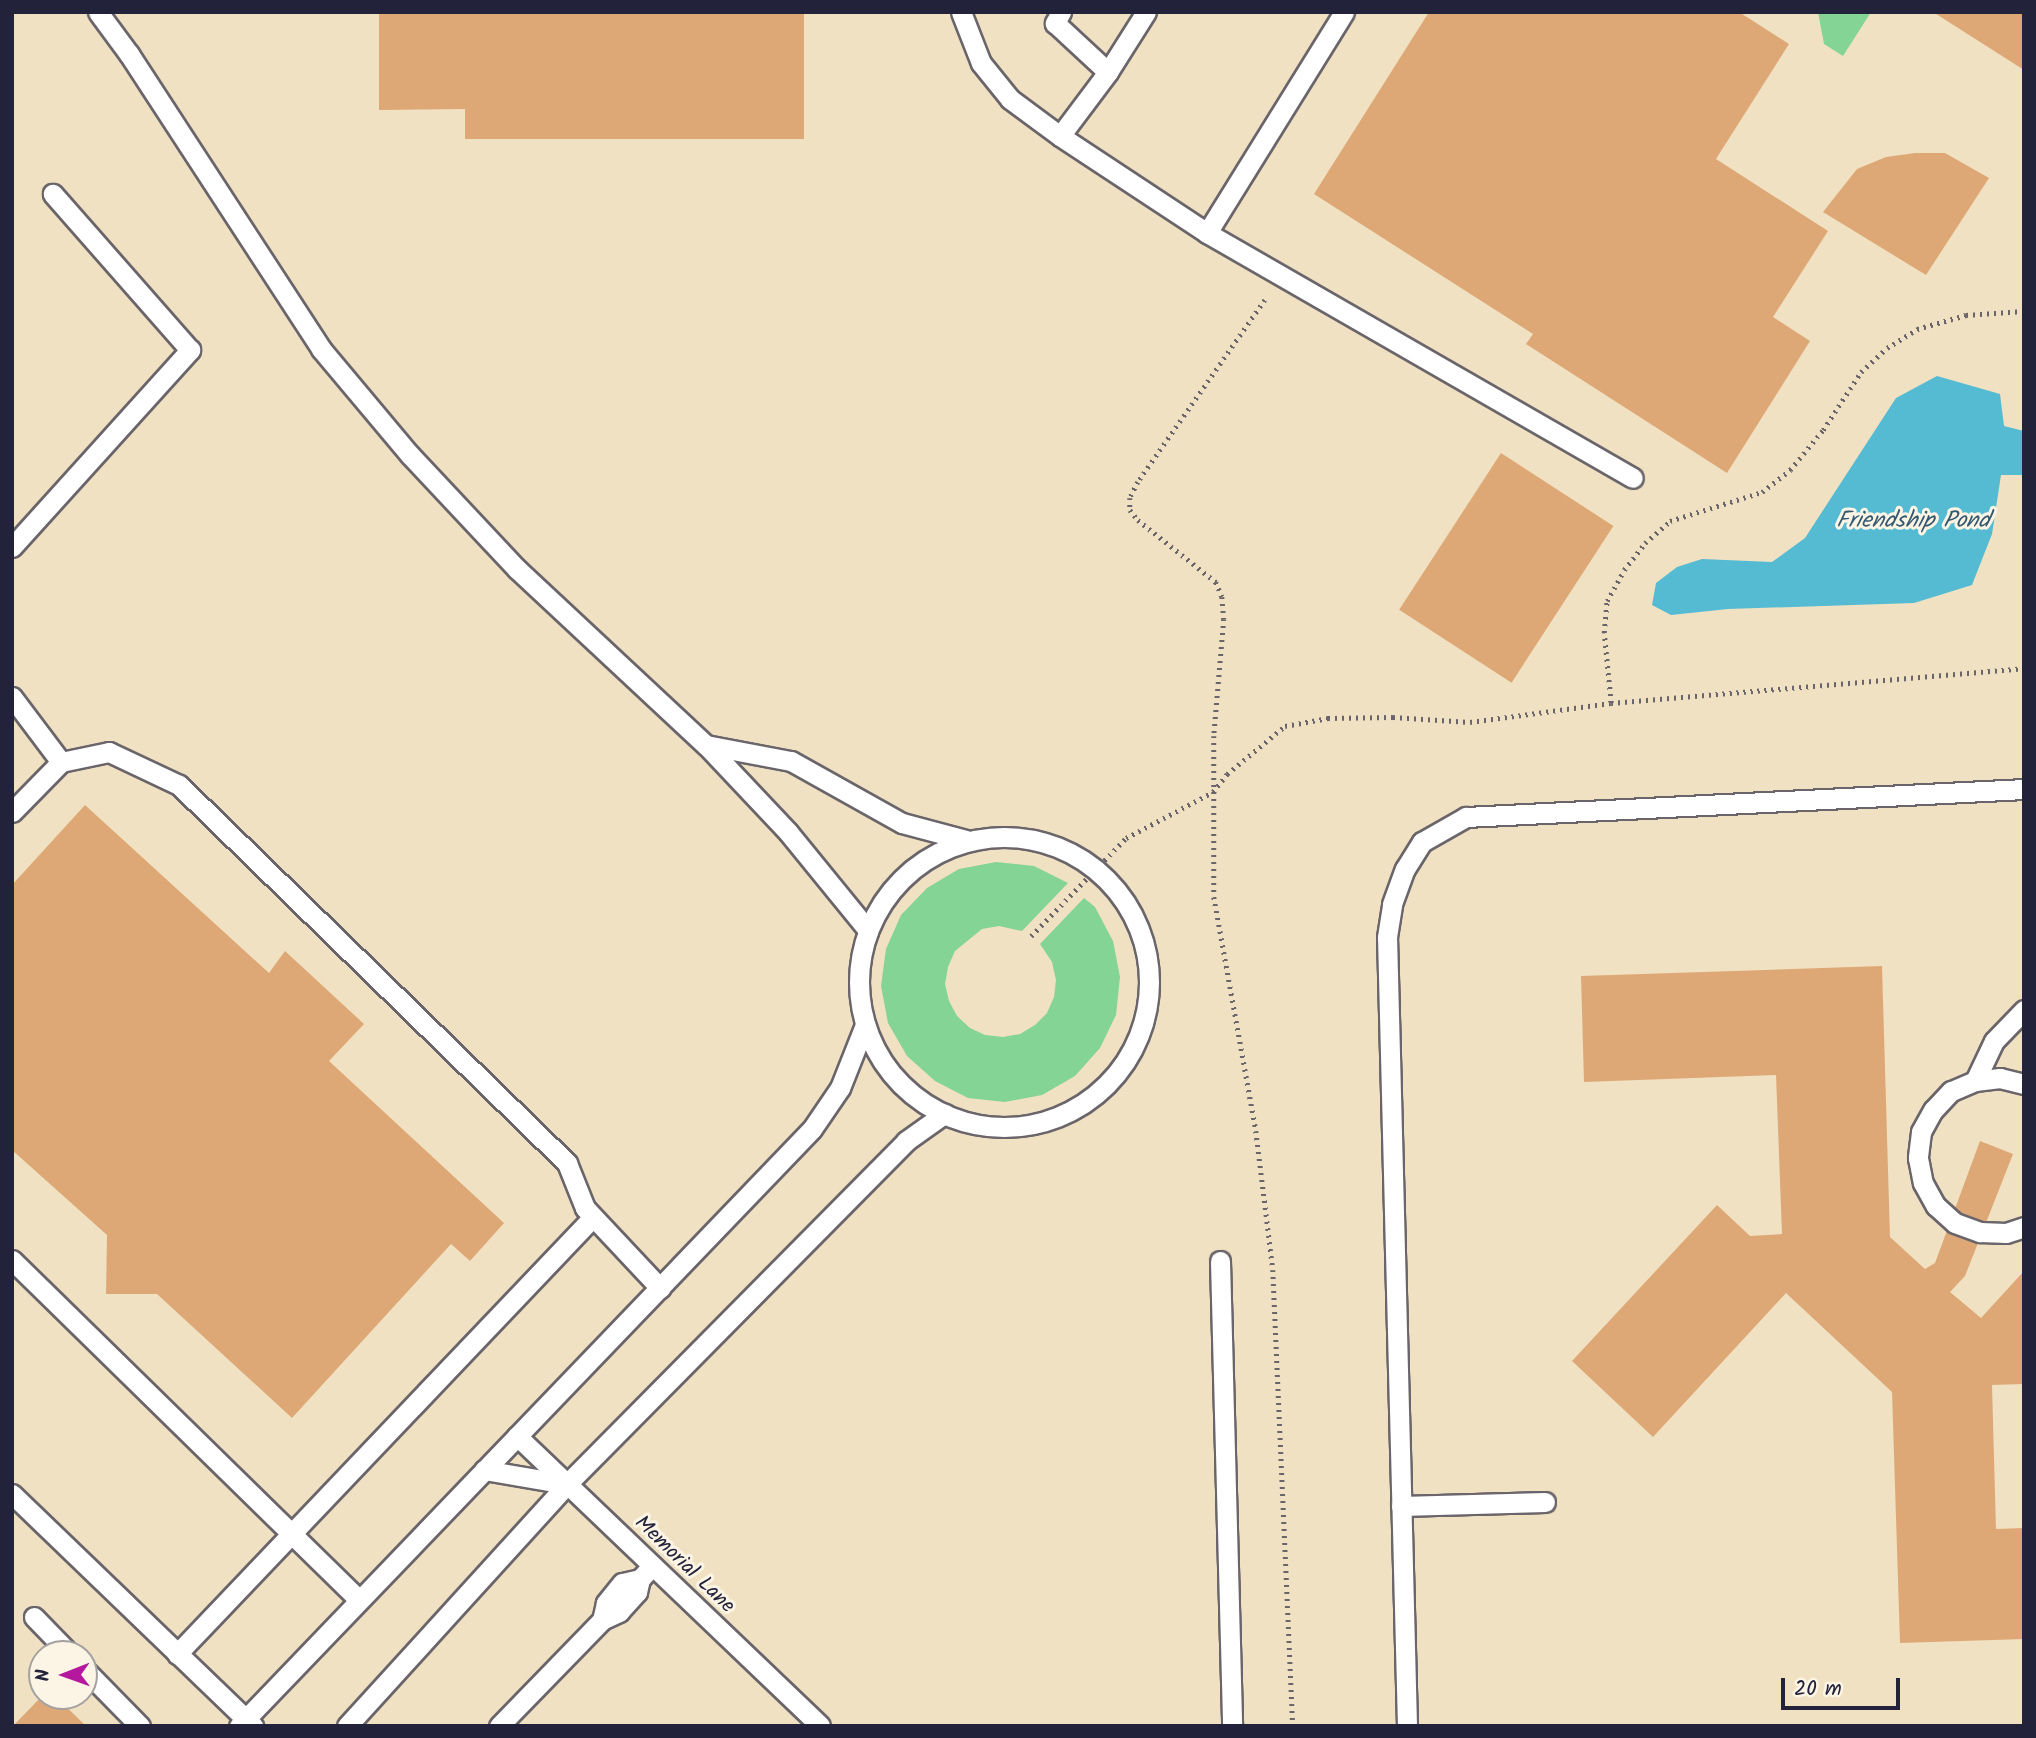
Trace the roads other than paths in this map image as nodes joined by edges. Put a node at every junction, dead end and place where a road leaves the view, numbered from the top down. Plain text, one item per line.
1 (98, 12) edge
2 (961, 12) edge
3 (1062, 12) edge
4 (1146, 12) edge
5 (1344, 12) edge
6 (1108, 72) junction
7 (1060, 136) junction
8 (53, 194) dead end
9 (1207, 233) junction
10 (1633, 478) dead end
11 (12, 547) edge
12 (12, 697) edge
13 (706, 745) junction
14 (61, 762) junction
15 (2024, 789) edge
16 (12, 812) edge
17 (966, 840) junction
18 (868, 930) junction
19 (2024, 1010) edge
20 (865, 1025) junction
21 (1975, 1081) junction
22 (2024, 1084) edge
23 (944, 1114) junction
24 (593, 1217) junction
25 (2024, 1227) edge
26 (12, 1260) edge
27 (1220, 1261) dead end
28 (660, 1287) junction
29 (517, 1436) junction
30 (484, 1470) junction
31 (567, 1484) junction
32 (12, 1494) edge
33 (1545, 1502) dead end
34 (1401, 1506) junction
35 (292, 1532) junction
36 (646, 1573) junction
37 (358, 1600) junction
38 (34, 1617) dead end
39 (56, 1640) edge
40 (177, 1654) junction
41 (98, 1684) edge
42 (246, 1723) edge
43 (139, 1726) edge
44 (347, 1726) edge
45 (499, 1726) edge
46 (820, 1726) edge
47 (1231, 1726) edge
48 (1407, 1726) edge

1 - 13 lane
2 - 7 lane
3 - 6 lane
4 - 6 lane
5 - 9 lane
6 - 7 lane
7 - 9 lane
8 - 11 lane
9 - 10 lane
12 - 14 lane
13 - 17 lane
13 - 18 lane
14 - 16 lane
14 - 24 lane
15 - 34 lane
17 - 18 lane
17 - 23 lane
18 - 20 lane
19 - 21 lane
20 - 23 lane
20 - 28 lane
21 - 22 lane
21 - 25 lane
23 - 31 lane
24 - 28 lane
24 - 35 lane
26 - 35 lane
27 - 47 lane
28 - 29 lane
29 - 30 lane
29 - 31 lane, Memorial Lane
30 - 31 lane
30 - 37 lane
31 - 36 lane, Memorial Lane
31 - 44 lane
32 - 40 lane
33 - 34 lane
34 - 48 lane
35 - 37 lane
35 - 40 lane
36 - 45 lane
36 - 46 lane, Memorial Lane
37 - 42 lane
38 - 39 lane
40 - 42 lane
41 - 43 lane

